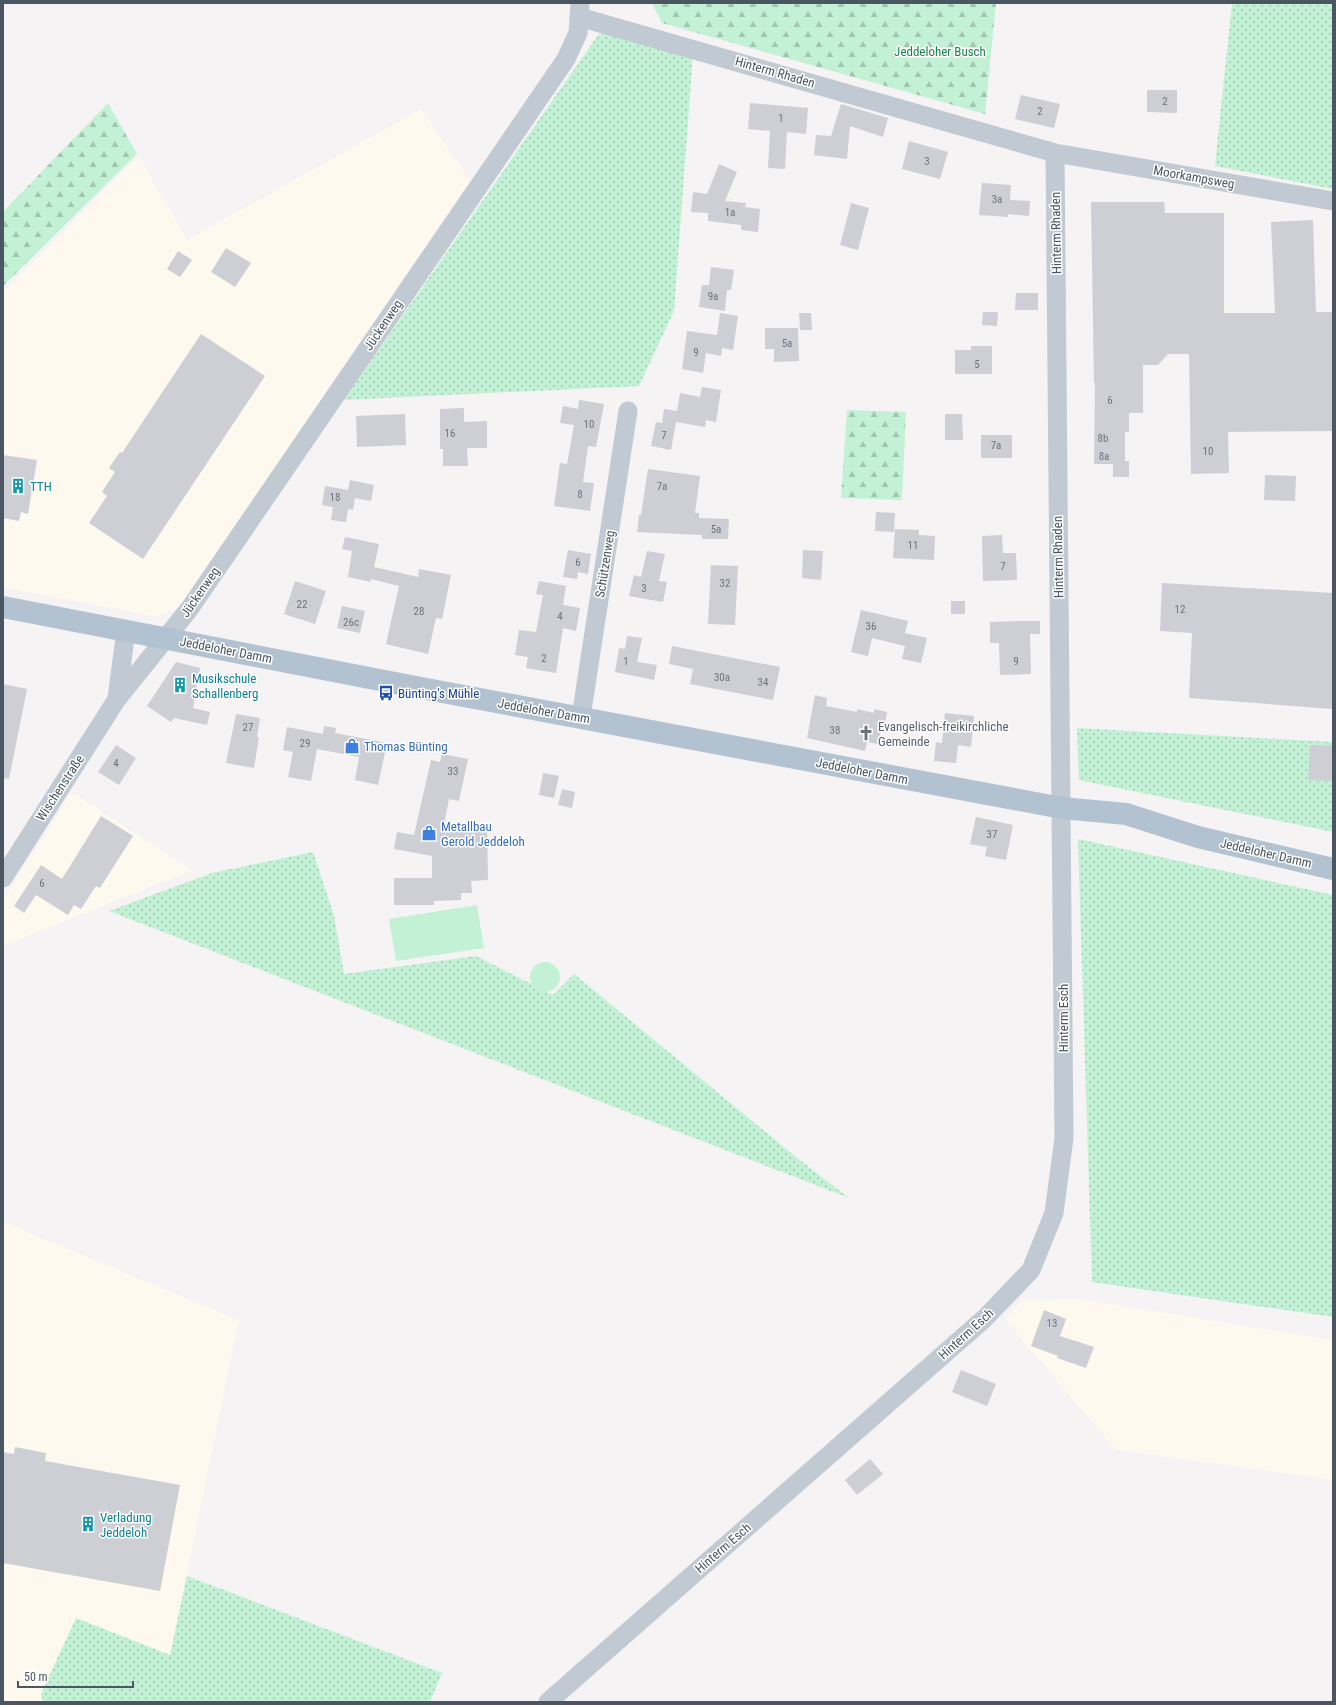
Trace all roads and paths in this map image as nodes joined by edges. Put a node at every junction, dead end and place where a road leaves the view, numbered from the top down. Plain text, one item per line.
1 (580, 10) edge
2 (1055, 153) junction
3 (1333, 201) edge
4 (628, 411) dead end
5 (3, 608) edge
6 (126, 630) junction
7 (165, 638) junction
8 (117, 699) junction
9 (581, 718) junction
10 (1062, 808) junction
11 (1333, 868) edge
12 (3, 878) edge
13 (548, 1702) edge

1 - 2 street, Hinterm Rhaden
1 - 7 street, Jückenweg
2 - 3 street, Moorkampsweg
2 - 10 street, Hinterm Rhaden
4 - 9 street, Schützenweg
5 - 6 main road, Jeddeloher Damm
6 - 7 main road, Jeddeloher Damm
6 - 8 street, Wischenstraße
7 - 8 street, Wischenstraße
7 - 9 main road, Jeddeloher Damm
8 - 12 street, Wischenstraße
9 - 10 main road, Jeddeloher Damm
10 - 11 main road, Jeddeloher Damm
10 - 13 street, Hinterm Esch

